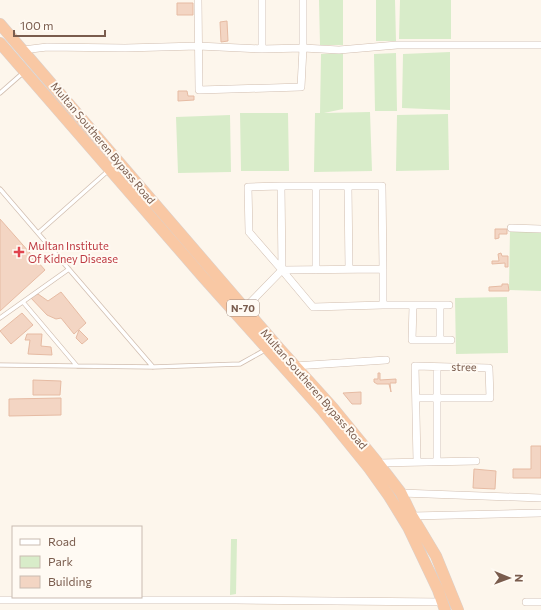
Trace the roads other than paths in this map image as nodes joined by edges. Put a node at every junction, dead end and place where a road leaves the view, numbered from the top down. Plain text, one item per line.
1 (198, 0) edge
2 (262, 0) edge
3 (303, 0) edge
4 (0, 24) edge
5 (0, 43) edge
6 (541, 45) edge
7 (198, 46) junction
8 (303, 48) junction
9 (262, 49) junction
10 (23, 50) junction
11 (25, 72) junction
12 (0, 93) edge
13 (110, 169) junction
14 (281, 186) junction
15 (316, 186) junction
16 (348, 186) junction
17 (0, 189) edge
18 (511, 228) dead end
19 (541, 229) edge
20 (38, 232) junction
21 (69, 268) junction
22 (349, 269) junction
23 (383, 269) junction
24 (282, 270) junction
25 (316, 270) junction
26 (23, 302) junction
27 (383, 305) junction
28 (440, 305) junction
29 (449, 305) dead end
30 (412, 306) junction
31 (244, 309) junction
32 (0, 318) edge
33 (440, 340) junction
34 (451, 340) dead end
35 (267, 349) junction
36 (386, 360) dead end
37 (0, 365) edge
38 (77, 366) junction
39 (294, 366) junction
40 (154, 367) junction
41 (437, 367) junction
42 (416, 398) junction
43 (436, 398) junction
44 (476, 461) dead end
45 (417, 462) junction
46 (438, 462) junction
47 (378, 463) junction
48 (401, 493) junction
49 (541, 498) edge
50 (541, 513) edge
51 (412, 516) junction
52 (0, 600) edge
53 (526, 602) dead end
54 (541, 602) edge
55 (444, 606) edge
56 (458, 610) edge

1 - 7 street
2 - 9 street
3 - 8 street
4 - 10 highway, Multan Southeren Bypass Road / N-70
5 - 11 highway, Multan Southeren Bypass Road / N-70
6 - 8 street
7 - 8 street
7 - 9 street
7 - 10 street
8 - 9 street
10 - 31 highway, Multan Southeren Bypass Road / N-70
11 - 12 lane
11 - 13 highway, Multan Southeren Bypass Road / N-70
13 - 20 lane
13 - 35 highway, Multan Southeren Bypass Road / N-70
14 - 15 street
14 - 24 street
14 - 24 street
15 - 16 street
15 - 25 street
16 - 22 street
16 - 23 street
17 - 20 lane
18 - 19 street
20 - 21 lane
21 - 26 lane
21 - 40 lane
22 - 23 street
22 - 25 street
23 - 27 street
24 - 25 street
24 - 27 street
24 - 31 street
26 - 32 lane
26 - 38 lane
27 - 30 street
28 - 29 street
28 - 30 street
28 - 33 street
30 - 33 street
31 - 39 highway, Multan Southeren Bypass Road / N-70
33 - 34 street
35 - 40 lane
35 - 55 highway, Multan Southeren Bypass Road / N-70
36 - 39 street
37 - 38 lane
38 - 40 lane
39 - 47 highway, Multan Southeren Bypass Road / N-70
41 - 42 street, stree
41 - 43 street
41 - 43 street, stree
42 - 43 street, stree
42 - 45 street, stree
43 - 46 street
44 - 46 street
45 - 46 street
45 - 47 street
47 - 48 highway, Multan Southeren Bypass Road / N-70
48 - 49 street
48 - 51 highway, Multan Southeren Bypass Road / N-70
50 - 51 street
51 - 56 highway, Multan Southeren Bypass Road / N-70
52 - 55 street
53 - 54 street

